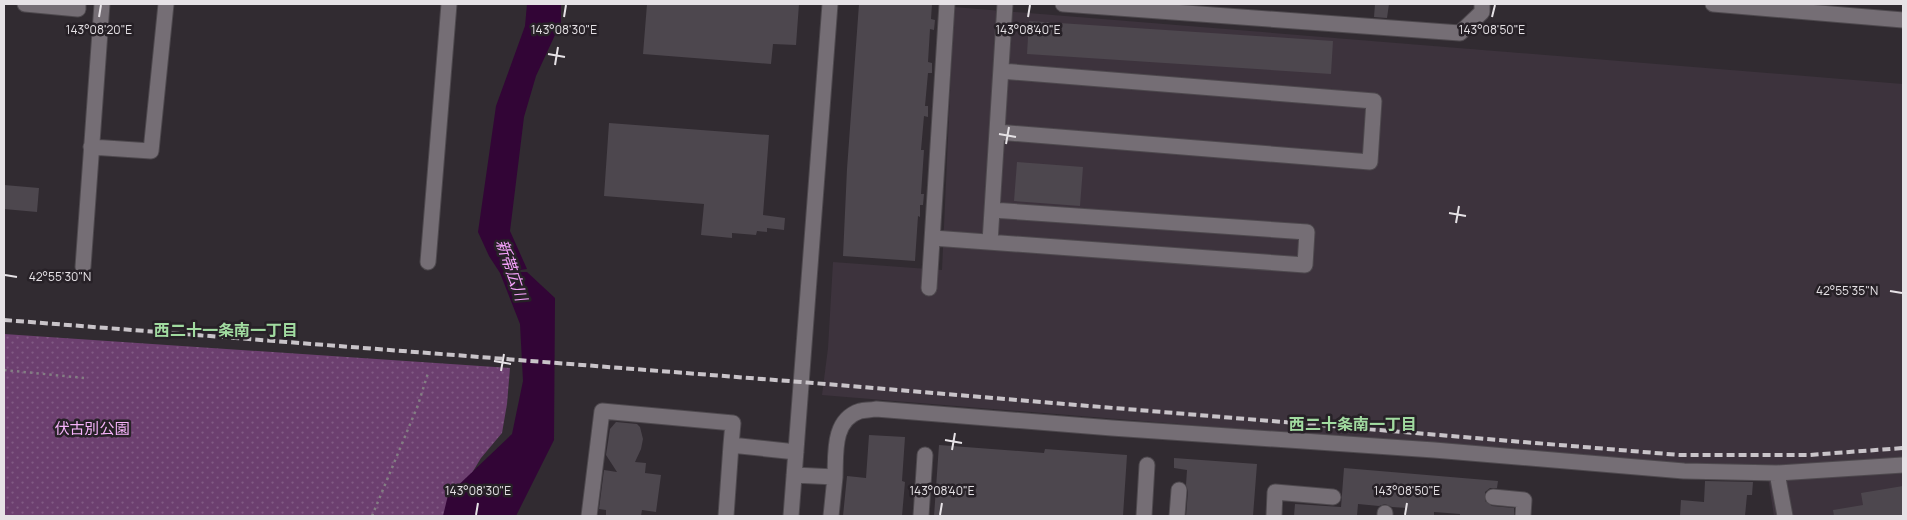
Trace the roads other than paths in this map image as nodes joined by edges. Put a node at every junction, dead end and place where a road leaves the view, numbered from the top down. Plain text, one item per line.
1 (25, 4) edge
2 (78, 4) edge
3 (102, 4) edge
4 (166, 4) edge
5 (448, 4) edge
6 (830, 4) edge
7 (947, 4) edge
8 (1005, 4) edge
9 (1063, 4) edge
10 (1482, 4) edge
11 (1713, 4) edge
12 (1258, 11) edge
13 (1903, 20) edge
14 (1001, 71) junction
15 (997, 132) junction
16 (92, 147) junction
17 (992, 210) junction
18 (932, 238) junction
19 (990, 242) junction
20 (428, 262) dead end
21 (82, 267) dead end
22 (930, 288) dead end
23 (731, 446) junction
24 (796, 452) junction
25 (925, 455) dead end
26 (1147, 465) dead end
27 (1903, 465) edge
28 (1777, 473) junction
29 (794, 475) junction
30 (835, 477) junction
31 (1179, 490) dead end
32 (1333, 497) dead end
33 (1493, 497) dead end
34 (589, 516) edge
35 (726, 516) edge
36 (791, 516) edge
37 (831, 516) edge
38 (921, 516) edge
39 (1144, 516) edge
40 (1177, 516) edge
41 (1274, 516) edge
42 (1523, 516) edge
43 (1785, 516) edge

1 - 2 street
3 - 16 street
4 - 16 street
5 - 20 street
6 - 24 street
7 - 18 street
8 - 14 street
9 - 12 street
10 - 12 street
11 - 13 street
14 - 15 street
14 - 15 street
15 - 17 street
16 - 21 street
17 - 19 street
17 - 19 street
18 - 19 street
18 - 22 street
23 - 24 street
23 - 34 street
23 - 35 street
24 - 29 street
25 - 38 street
26 - 39 street
27 - 28 street
28 - 30 street
28 - 43 street
29 - 30 street
29 - 36 street
30 - 37 street
31 - 40 street
32 - 41 street
33 - 42 street

